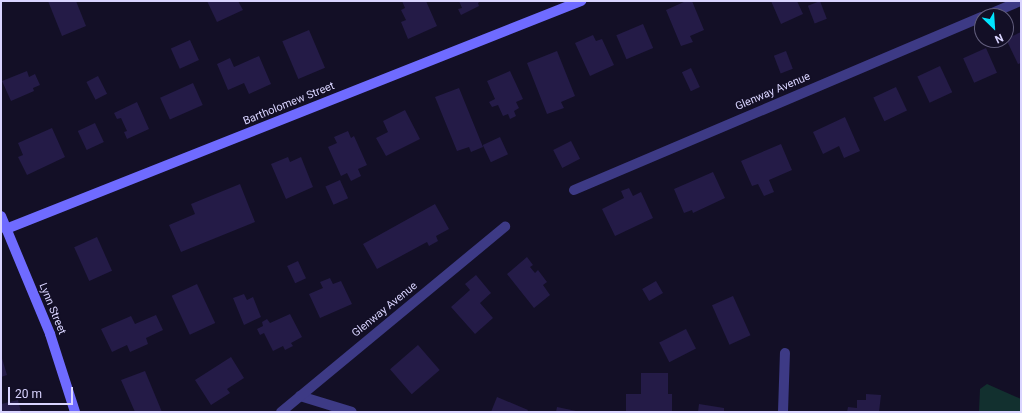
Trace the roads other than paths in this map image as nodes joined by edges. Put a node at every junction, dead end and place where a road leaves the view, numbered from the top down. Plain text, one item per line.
1 (581, 1) edge
2 (1020, 1) edge
3 (1004, 8) edge
4 (974, 21) edge
5 (574, 190) dead end
6 (1, 216) edge
7 (505, 227) dead end
8 (6, 229) junction
9 (785, 353) dead end
10 (300, 396) junction
11 (74, 412) edge
12 (281, 412) edge
13 (352, 412) edge
14 (783, 412) edge

1 - 8 main road, Bartholomew Street
2 - 3 street, Glenway Avenue
4 - 5 street, Glenway Avenue
6 - 8 main road, Lynn Street
7 - 10 street, Glenway Avenue
8 - 11 main road, Lynn Street
9 - 14 street
10 - 12 street, Glenway Avenue
10 - 13 street

